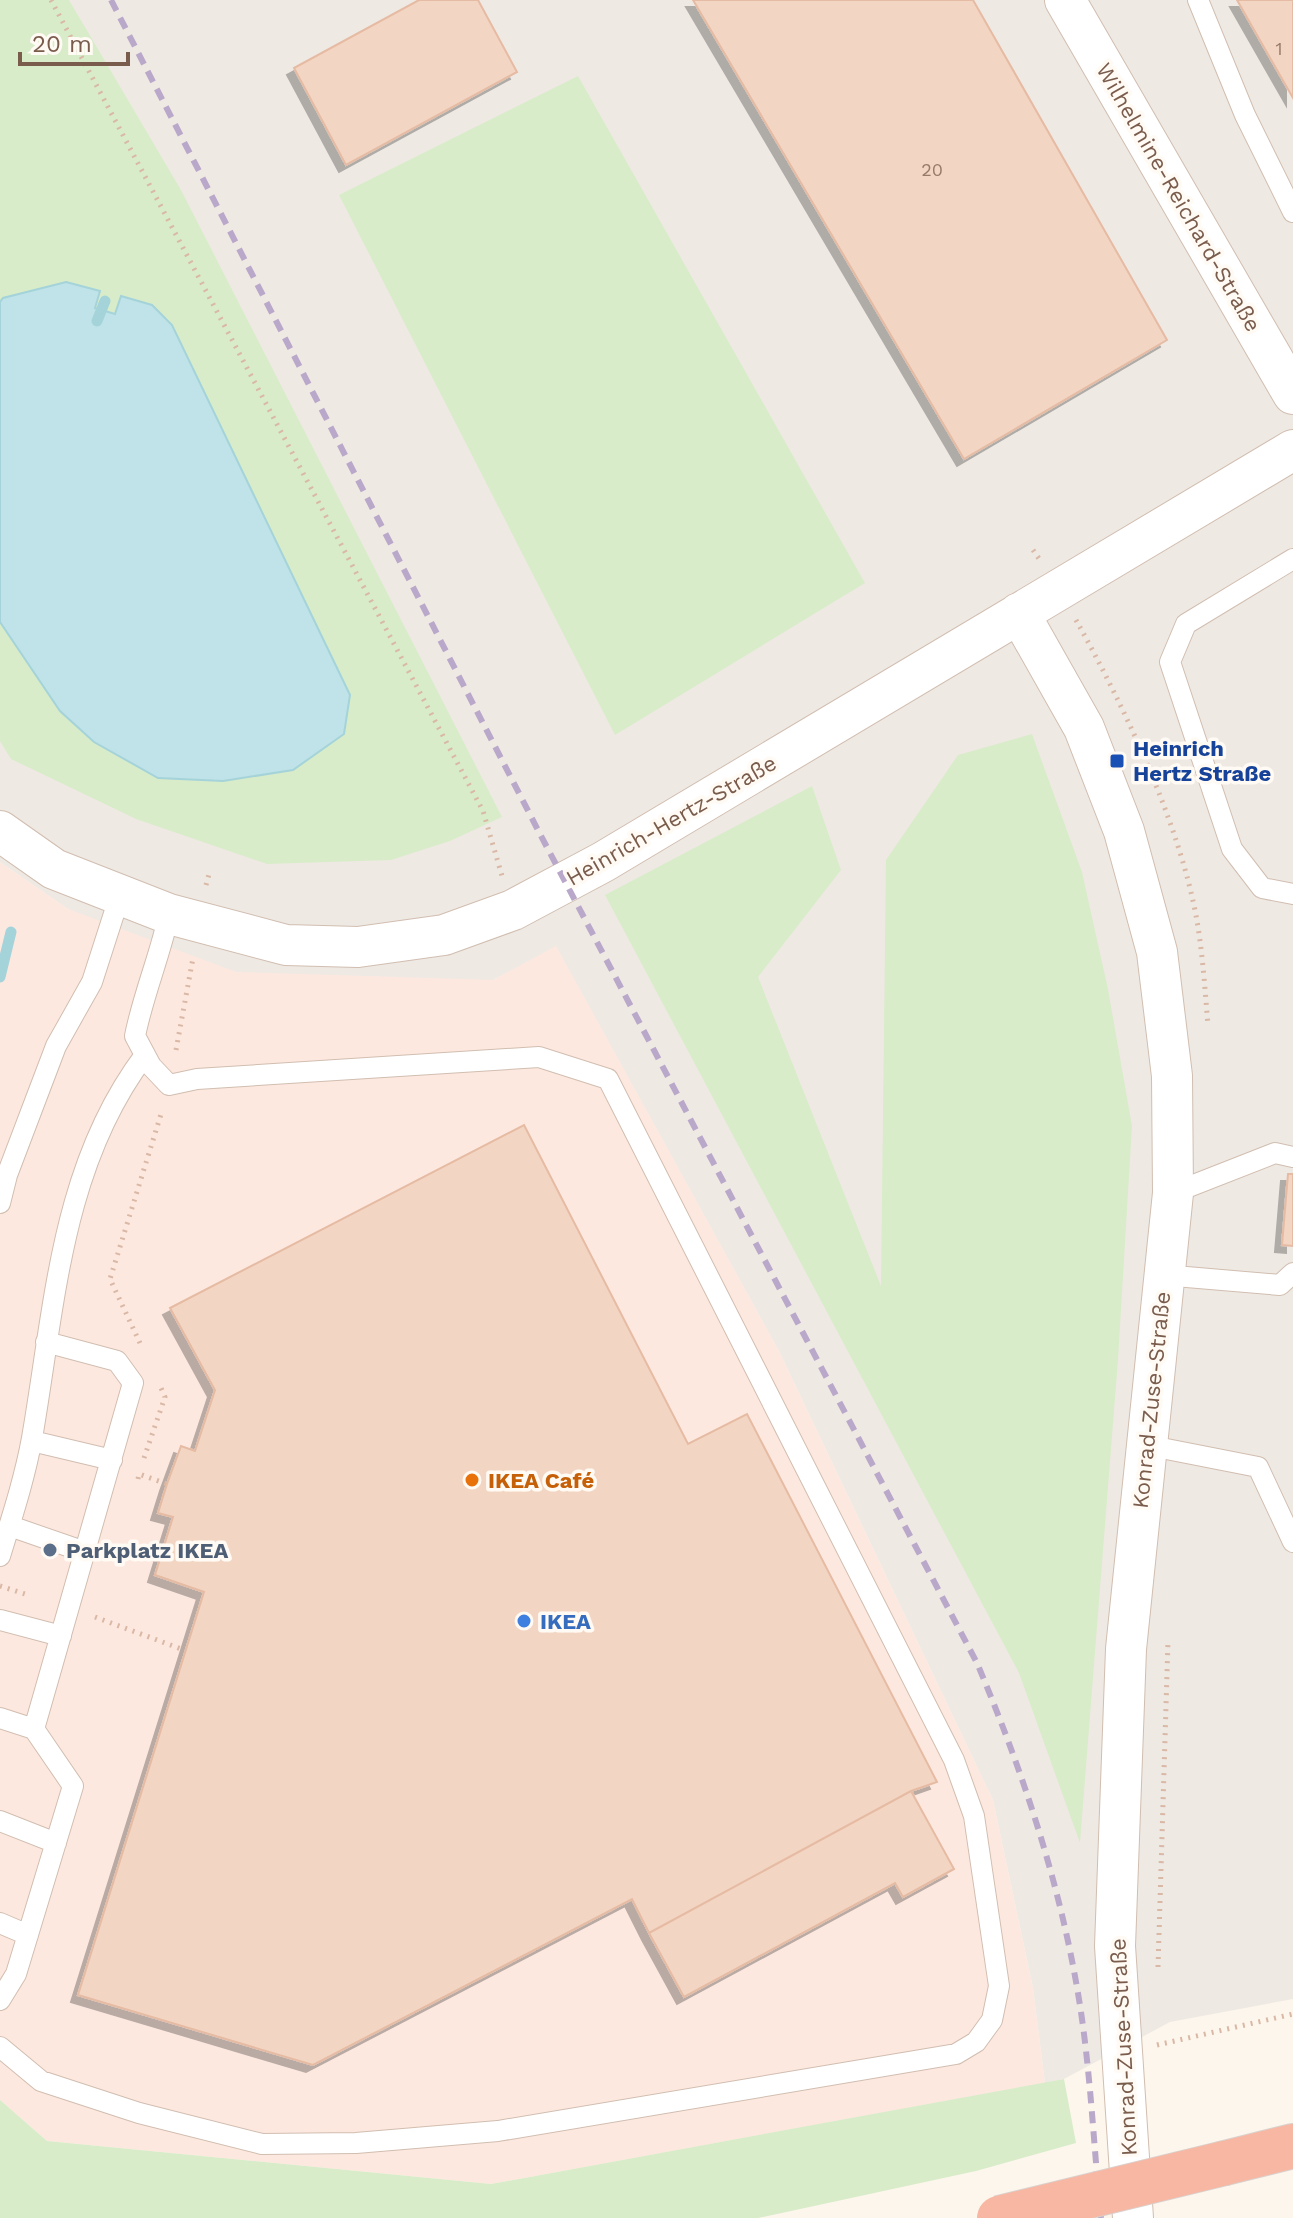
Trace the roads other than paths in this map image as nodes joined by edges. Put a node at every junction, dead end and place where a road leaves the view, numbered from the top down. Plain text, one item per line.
1 (1065, 0) edge
2 (1198, 0) edge
3 (1293, 212) edge
4 (1293, 394) edge
5 (1291, 456) edge
6 (1293, 559) edge
7 (1019, 613) junction
8 (0, 831) edge
9 (1293, 894) edge
10 (120, 895) junction
11 (183, 918) junction
12 (145, 1055) junction
13 (1293, 1157) edge
14 (1173, 1193) junction
15 (0, 1203) edge
16 (1293, 1273) edge
17 (1163, 1275) junction
18 (46, 1342) junction
19 (32, 1441) junction
20 (1146, 1445) junction
21 (112, 1460) junction
22 (10, 1526) junction
23 (1293, 1542) edge
24 (85, 1552) junction
25 (0, 1556) edge
26 (0, 1620) edge
27 (61, 1636) junction
28 (0, 1718) edge
29 (34, 1729) junction
30 (0, 1821) edge
31 (56, 1843) junction
32 (0, 1923) edge
33 (28, 1935) junction
34 (0, 2000) edge
35 (0, 2047) edge
36 (0, 2058) edge
37 (41, 2081) junction
38 (1293, 2146) edge
39 (1133, 2217) edge
40 (999, 2218) edge

1 - 4 street, Wilhelmine-Reichard-Straße
2 - 3 lane
5 - 7 street, Heinrich-Hertz-Straße
6 - 9 lane
7 - 11 street, Heinrich-Hertz-Straße
7 - 14 street, Konrad-Zuse-Straße
8 - 10 street, Heinrich-Hertz-Straße
10 - 11 street, Heinrich-Hertz-Straße
10 - 15 lane
11 - 12 lane
12 - 18 lane
12 - 37 lane
13 - 14 lane
14 - 17 street, Konrad-Zuse-Straße
16 - 17 lane
17 - 20 street, Konrad-Zuse-Straße
18 - 19 lane
18 - 21 lane
19 - 21 lane
19 - 22 lane
20 - 23 lane
20 - 39 street, Konrad-Zuse-Straße
21 - 24 lane
22 - 24 lane
22 - 25 lane
24 - 27 lane
26 - 27 lane
27 - 29 lane
28 - 29 lane
29 - 31 lane
30 - 31 lane
31 - 33 lane
32 - 33 lane
33 - 34 lane
35 - 37 lane
36 - 37 lane
38 - 40 highway, bridge

